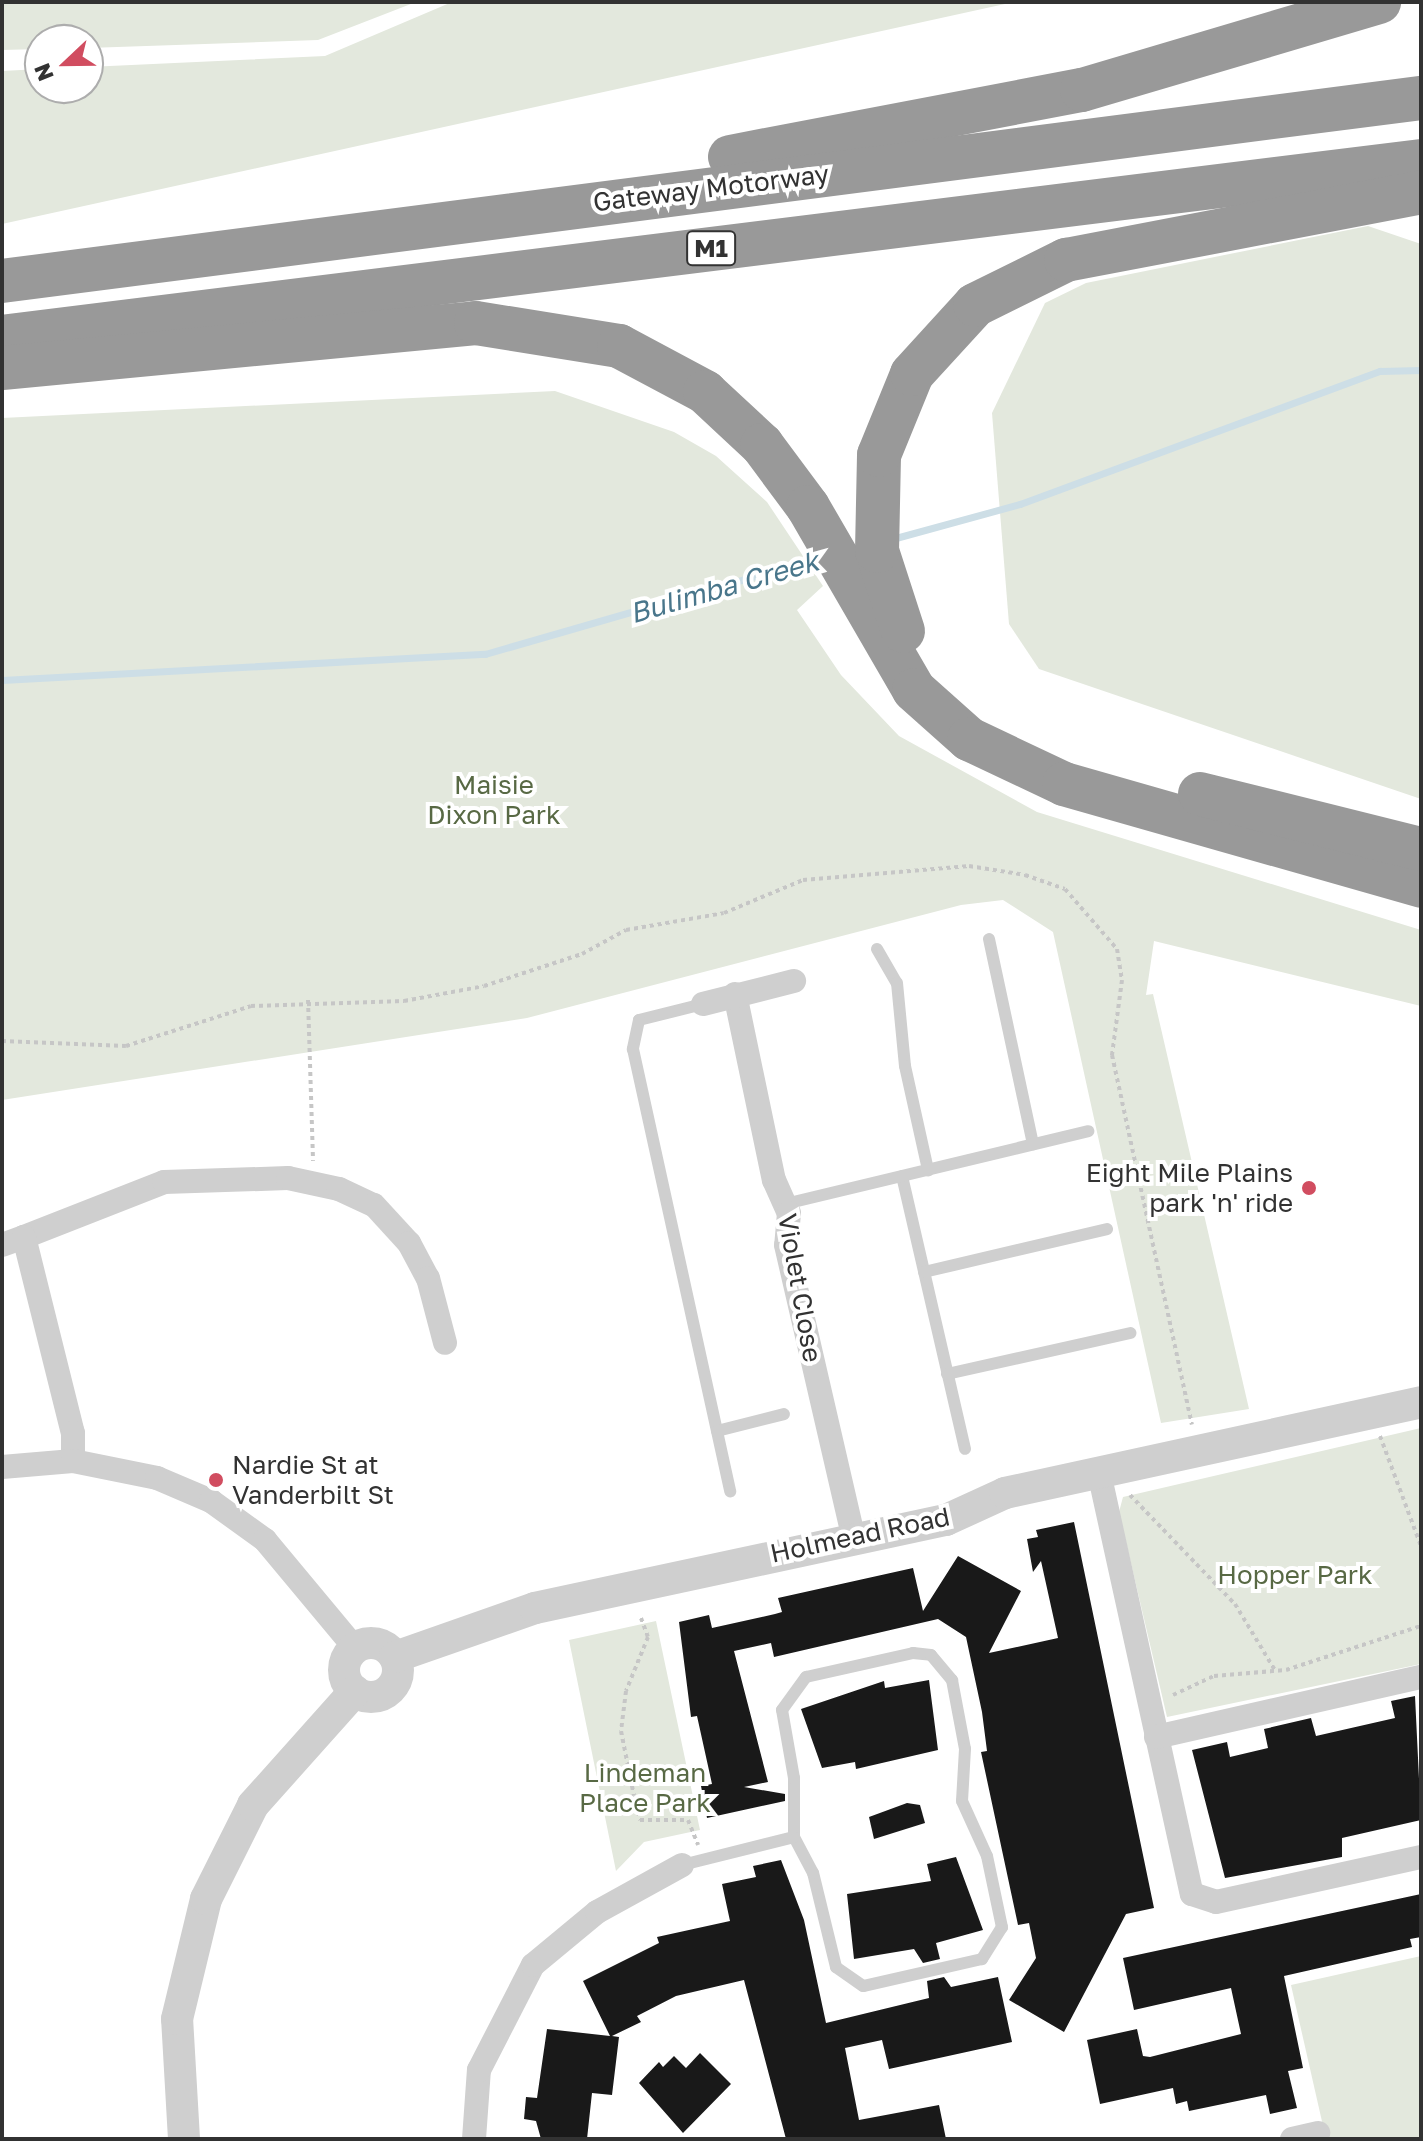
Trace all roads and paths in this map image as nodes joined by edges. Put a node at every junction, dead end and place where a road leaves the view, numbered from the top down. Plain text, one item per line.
1 (1379, 2) edge
2 (1421, 98) edge
3 (1421, 161) edge
4 (692, 189) junction
5 (1421, 192) edge
6 (2, 281) edge
7 (2, 337) edge
8 (2, 368) edge
9 (867, 582) junction
10 (1421, 849) edge
11 (1421, 886) edge
12 (989, 939) dead end
13 (877, 949) dead end
14 (794, 981) dead end
15 (735, 994) junction
16 (308, 1000) junction
17 (703, 1004) joint
18 (2, 1041) edge
19 (1088, 1131) dead end
20 (1033, 1144) junction
21 (928, 1170) junction
22 (902, 1176) junction
23 (313, 1183) junction
24 (785, 1204) junction
25 (1107, 1229) dead end
26 (13, 1241) edge
27 (924, 1272) junction
28 (1130, 1333) dead end
29 (445, 1343) dead end
30 (947, 1374) junction
31 (1421, 1402) edge
32 (784, 1414) dead end
33 (1191, 1424) dead end
34 (717, 1431) junction
35 (1379, 1432) dead end
36 (965, 1449) dead end
37 (73, 1461) junction
38 (2, 1467) edge
39 (1112, 1484) junction
40 (730, 1491) dead end
41 (853, 1536) junction
42 (1421, 1546) edge
43 (641, 1618) dead end
44 (1421, 1626) edge
45 (355, 1648) junction
46 (395, 1657) junction
47 (1276, 1672) junction
48 (1421, 1677) edge
49 (355, 1691) junction
50 (1148, 1704) junction
51 (1156, 1737) junction
52 (794, 1837) junction
53 (1421, 1857) edge
54 (692, 1860) junction
55 (1318, 2133) dead end
56 (184, 2139) edge
57 (474, 2139) edge
58 (1292, 2139) edge

1 - 4 highway
2 - 4 highway, Gateway Motorway / M1
3 - 7 highway, M1
4 - 6 highway, Gateway Motorway / M1
5 - 9 highway
8 - 9 highway
9 - 10 highway
9 - 11 highway
12 - 20 lane
13 - 21 lane
14 - 15 street
15 - 17 street
15 - 24 street, Violet Close
16 - 18 path
16 - 23 path
16 - 33 path
17 - 34 lane
19 - 20 lane
20 - 21 lane
21 - 22 lane
22 - 24 lane
22 - 27 lane
23 - 26 street
23 - 29 street
24 - 41 street, Violet Close
25 - 27 lane
26 - 37 street
27 - 30 lane
28 - 30 lane
30 - 36 lane
31 - 39 street, Holmead Road
32 - 34 lane
34 - 40 lane
35 - 42 path
37 - 38 street
37 - 45 street
39 - 41 street, Holmead Road
39 - 47 path
39 - 50 street
41 - 46 street, Holmead Road
43 - 54 path
44 - 47 path
45 - 46 street
45 - 49 street
46 - 49 street
47 - 50 path
48 - 51 street
49 - 56 street
50 - 51 street
51 - 53 street
52 - 52 lane
52 - 54 lane
54 - 57 street
55 - 58 street

